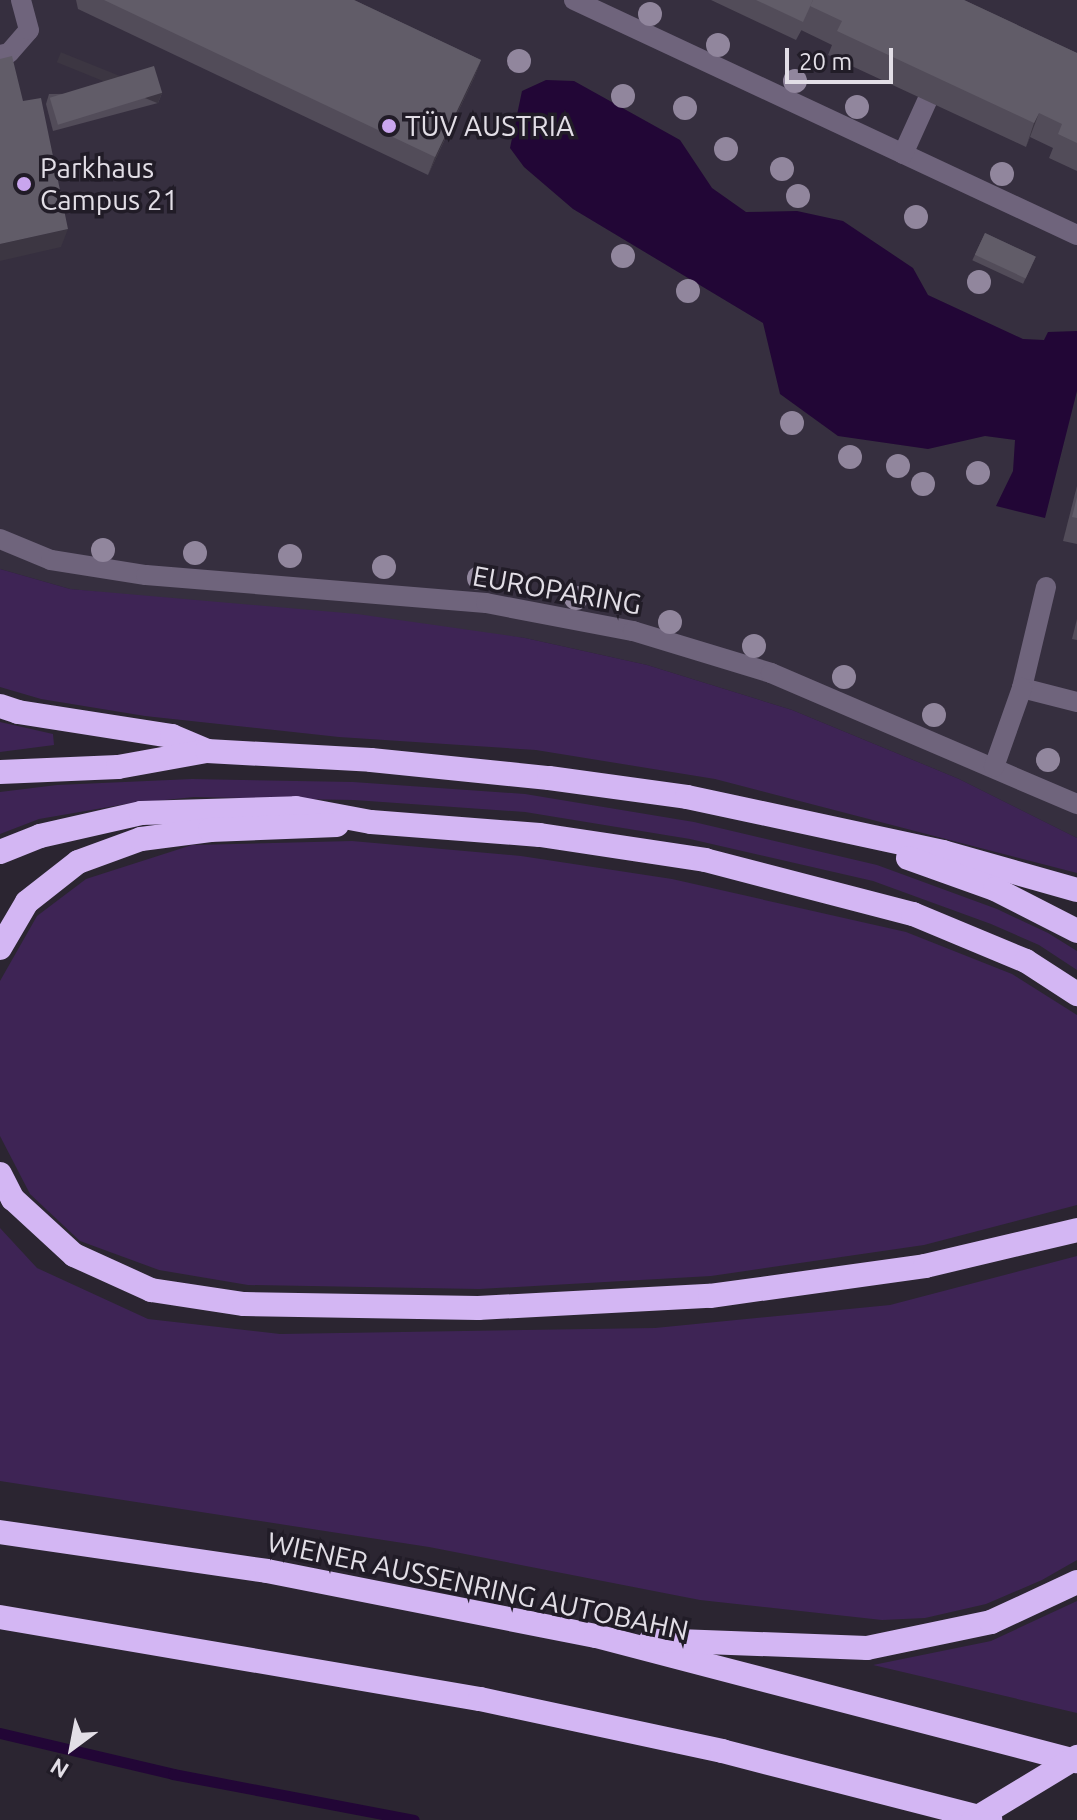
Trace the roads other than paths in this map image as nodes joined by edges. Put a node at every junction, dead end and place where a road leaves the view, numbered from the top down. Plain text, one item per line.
1 (21, 0) edge
2 (574, 0) edge
3 (0, 55) edge
4 (927, 101) edge
5 (903, 154) junction
6 (1077, 235) edge
7 (0, 539) edge
8 (1046, 587) dead end
9 (1022, 688) junction
10 (1077, 702) edge
11 (0, 706) edge
12 (207, 751) junction
13 (994, 767) junction
14 (0, 772) edge
15 (1077, 804) edge
16 (371, 822) junction
17 (819, 828) junction
18 (0, 852) edge
19 (1077, 890) edge
20 (1077, 931) edge
21 (0, 948) edge
22 (1077, 994) edge
23 (0, 1174) edge
24 (1077, 1230) edge
25 (0, 1532) edge
26 (1077, 1582) edge
27 (0, 1617) edge
28 (596, 1636) junction
29 (1077, 1759) edge
30 (973, 1820) edge
31 (990, 1820) edge

1 - 3 street
2 - 5 street
4 - 5 street
5 - 6 street
7 - 13 street, EUROPARING
8 - 9 street
9 - 10 street
9 - 13 street
11 - 12 highway
12 - 14 highway
12 - 17 highway
13 - 15 street, EUROPARING
16 - 18 highway
16 - 21 highway
16 - 22 highway
17 - 19 highway
17 - 20 highway
23 - 24 highway
25 - 28 highway, WIENER AUSSENRING AUTOBAHN
26 - 28 highway
27 - 31 highway
28 - 29 highway, WIENER AUSSENRING AUTOBAHN
29 - 30 highway, bridge

